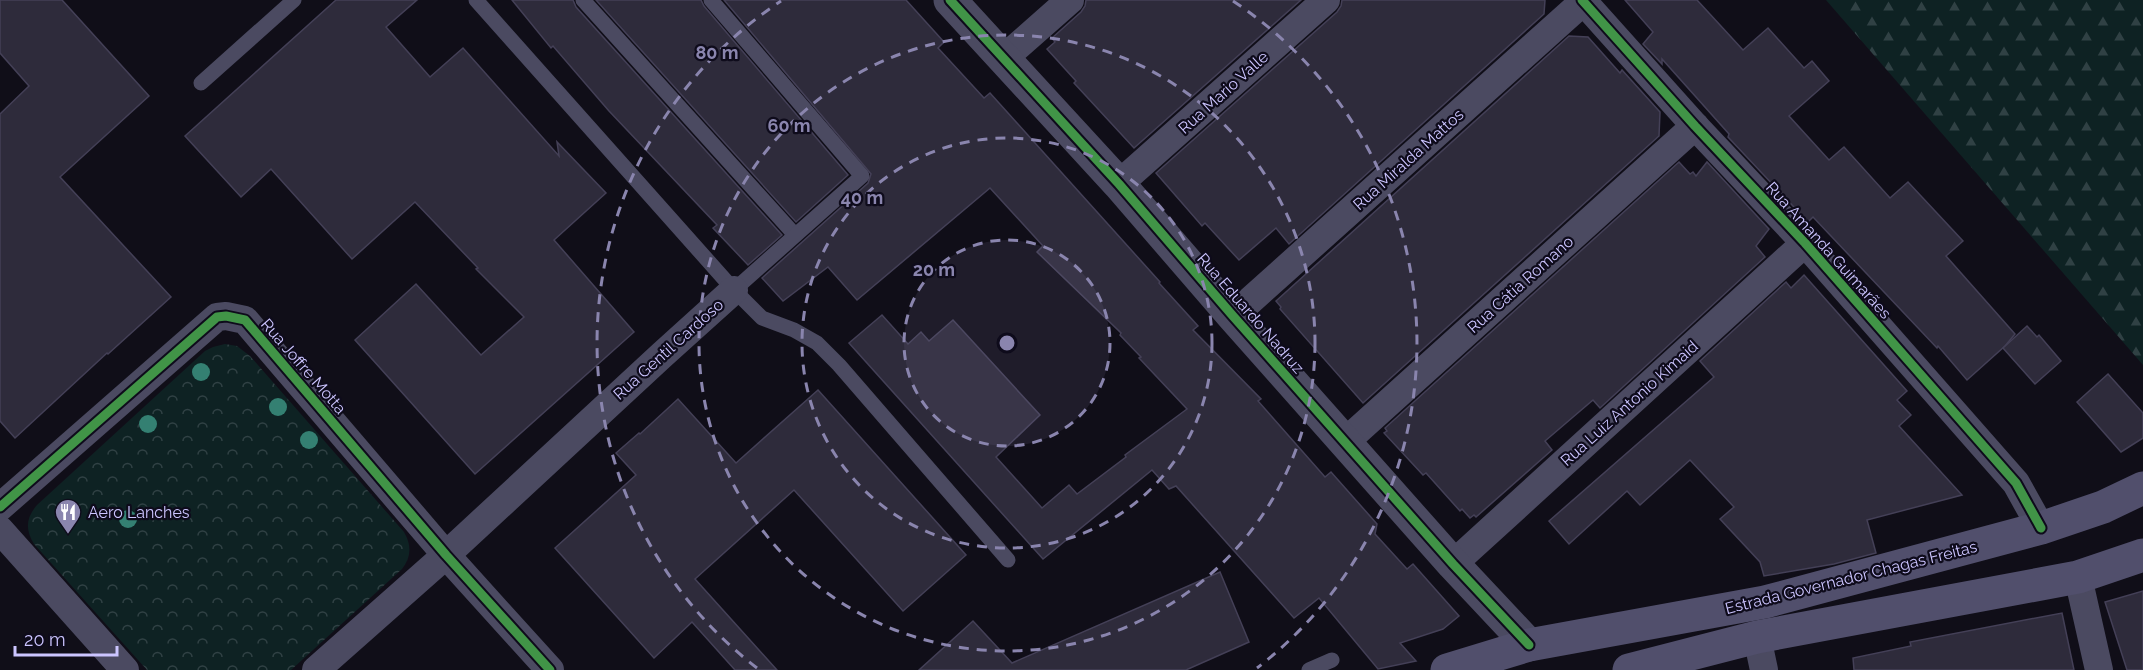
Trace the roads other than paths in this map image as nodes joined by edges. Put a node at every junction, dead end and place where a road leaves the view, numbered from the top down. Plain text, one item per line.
1 (294, 0) edge
2 (476, 0) edge
3 (584, 0) edge
4 (711, 0) edge
5 (950, 0) edge
6 (1070, 0) edge
7 (1326, 0) edge
8 (1583, 1) edge
9 (1004, 58) junction
10 (201, 83) dead end
11 (1695, 126) junction
12 (1119, 184) junction
13 (795, 235) junction
14 (1805, 243) junction
15 (734, 290) junction
16 (1233, 316) junction
17 (1345, 442) junction
18 (2143, 488) edge
19 (0, 507) edge
20 (2041, 528) junction
21 (0, 530) edge
22 (446, 555) junction
23 (2143, 555) edge
24 (1008, 560) dead end
25 (1453, 564) junction
26 (2078, 578) junction
27 (1757, 637) junction
28 (1529, 645) junction
29 (1332, 660) dead end
30 (124, 670) edge
31 (316, 670) edge
32 (550, 670) edge
33 (1309, 670) edge
34 (1447, 670) edge
35 (1629, 670) edge
36 (1764, 670) edge
37 (2099, 670) edge

1 - 10 lane
2 - 15 lane, Rua Gentil Cardoso
3 - 13 lane
4 - 13 lane
5 - 9 street, Rua Eduardo Nadruz
6 - 9 street
7 - 12 street, Rua Mario Valle
8 - 11 street, Rua Amanda Guimarães
8 - 16 street, Rua Miralda Mattos
9 - 12 street, Rua Eduardo Nadruz
11 - 14 street, Rua Amanda Guimarães
11 - 17 street, Rua Cátia Romano
12 - 16 street, Rua Eduardo Nadruz
13 - 15 lane
14 - 20 street, Rua Amanda Guimarães
14 - 25 street, Rua Luiz Antonio Kimaid
15 - 22 street, Rua Gentil Cardoso
15 - 24 lane
16 - 17 street, Rua Eduardo Nadruz
17 - 25 street, Rua Eduardo Nadruz
18 - 20 main road, Estrada Governador Chagas Freitas
19 - 22 street, Rua Joffre Motta
20 - 28 main road, Estrada Governador Chagas Freitas
21 - 30 street
22 - 31 street, Rua Gentil Cardoso
22 - 32 street, Rua Joffre Motta
23 - 26 main road
25 - 28 street, Rua Eduardo Nadruz
26 - 27 main road
26 - 37 street
27 - 35 main road
27 - 36 street
28 - 34 main road, Estrada Governador Chagas Freitas
29 - 33 lane

